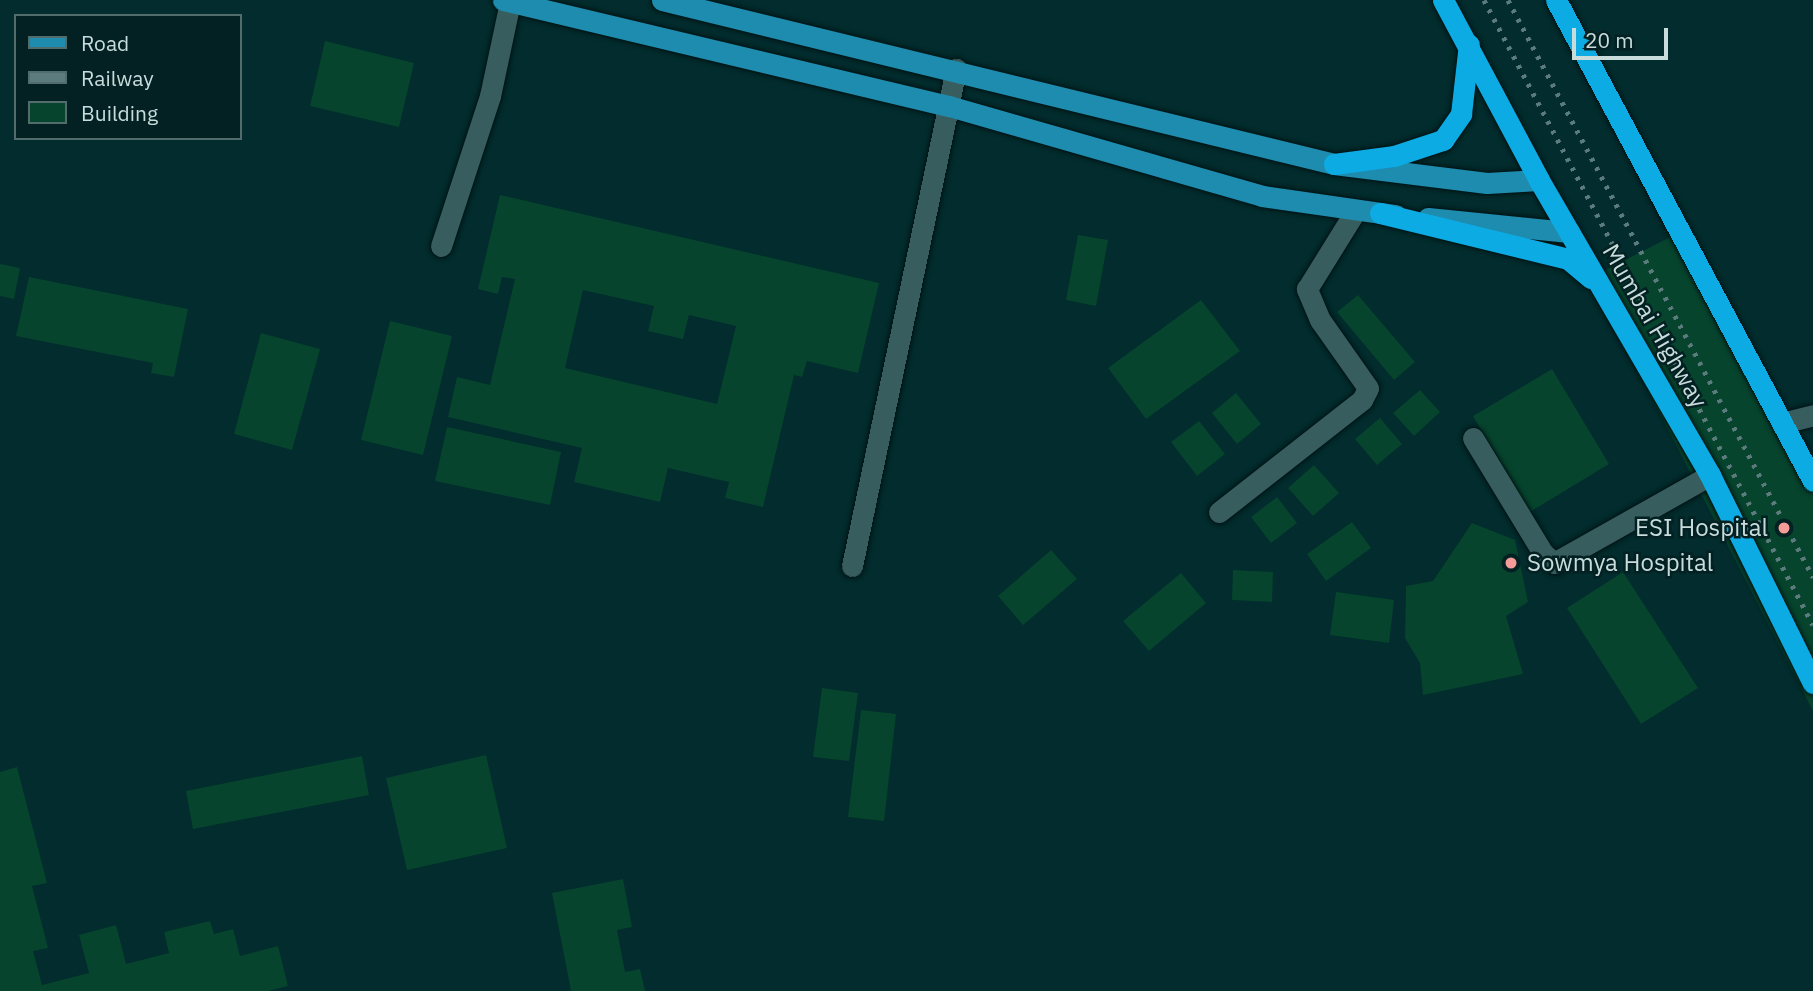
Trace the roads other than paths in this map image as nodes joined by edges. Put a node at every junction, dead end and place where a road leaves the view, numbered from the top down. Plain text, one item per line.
1 (662, 0) edge
2 (1443, 0) edge
3 (1556, 0) edge
4 (506, 1) edge
5 (1469, 44) junction
6 (956, 68) junction
7 (949, 106) junction
8 (1334, 164) junction
9 (1539, 180) junction
10 (1356, 210) junction
11 (1380, 213) junction
12 (1569, 232) junction
13 (441, 246) dead end
14 (1606, 290) junction
15 (1813, 415) edge
16 (1782, 423) junction
17 (1473, 438) dead end
18 (1806, 454) edge
19 (1710, 475) junction
20 (1813, 481) edge
21 (1219, 512) dead end
22 (852, 566) dead end
23 (1813, 682) edge

1 - 6 main road
2 - 5 highway, Mumbai Highway
3 - 16 highway
4 - 7 main road
4 - 13 street
5 - 8 highway
5 - 9 highway, Mumbai Highway
6 - 7 street
6 - 8 main road
7 - 10 main road
7 - 22 street
8 - 9 main road
9 - 12 highway, Mumbai Highway
10 - 11 main road
10 - 21 street
11 - 12 main road
11 - 14 highway
12 - 14 highway, Mumbai Highway
14 - 19 highway, Mumbai Highway
15 - 16 street
16 - 18 highway
17 - 19 street
18 - 20 highway
19 - 23 highway, Mumbai Highway

